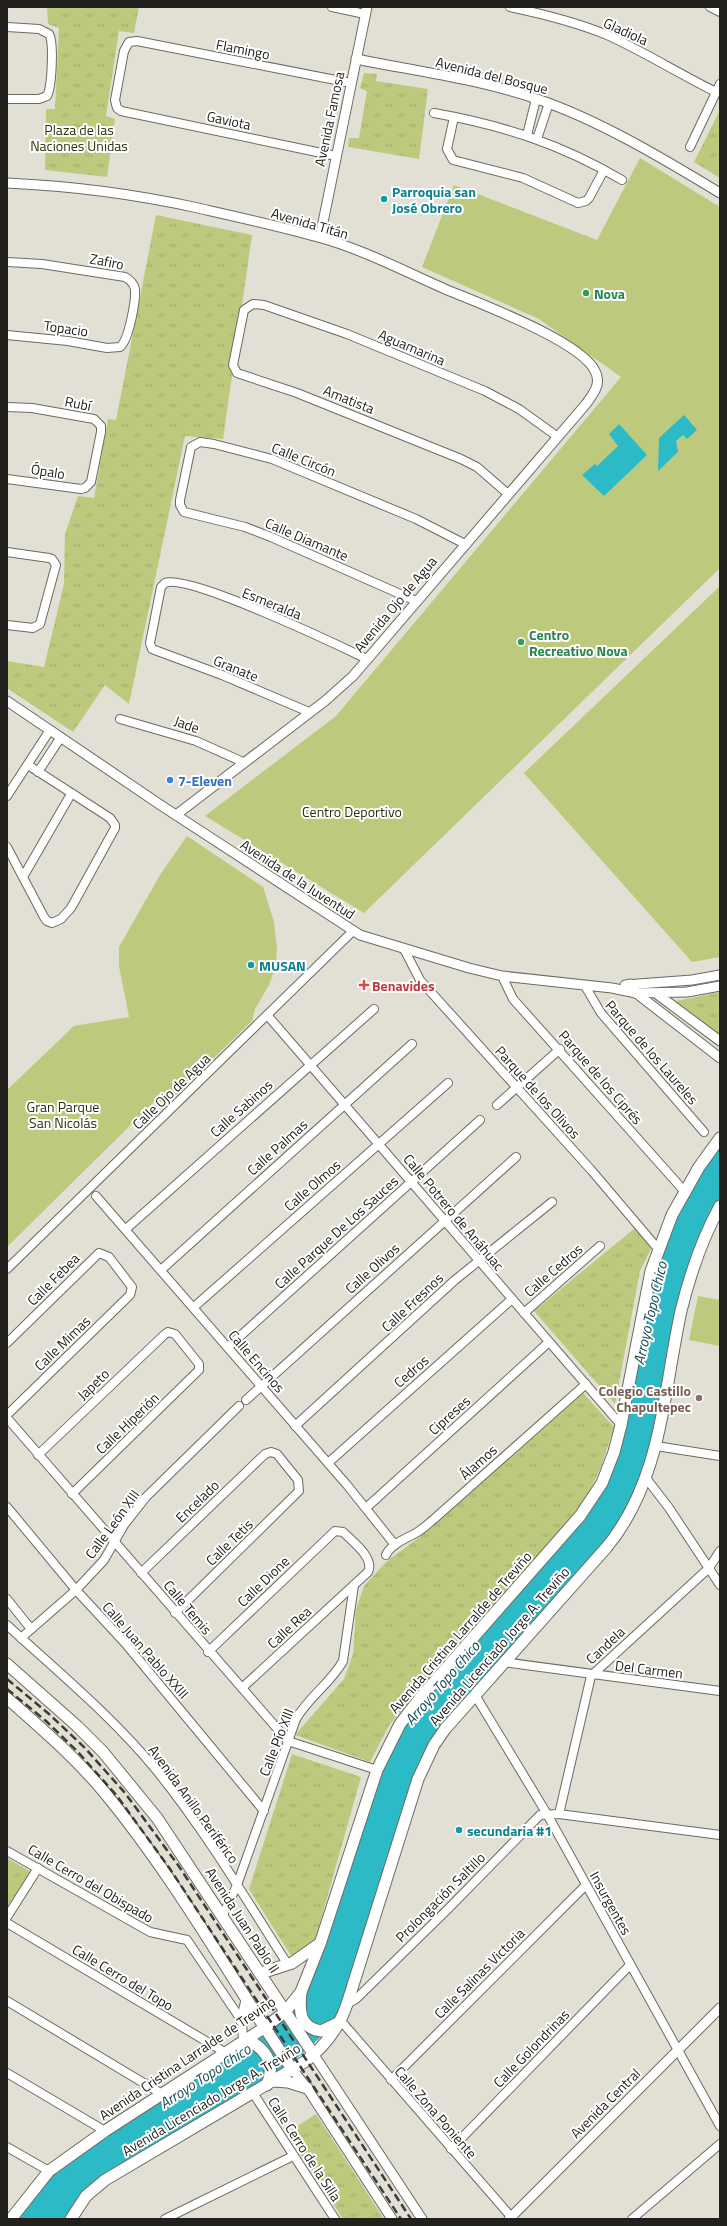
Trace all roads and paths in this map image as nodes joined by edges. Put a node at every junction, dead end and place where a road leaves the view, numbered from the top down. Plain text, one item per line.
1 (332, 7) edge
2 (510, 7) edge
3 (710, 7) edge
4 (366, 10) edge
5 (720, 12) edge
6 (7, 27) edge
7 (356, 59) junction
8 (351, 83) junction
9 (720, 84) edge
10 (716, 92) junction
11 (7, 99) edge
12 (536, 99) junction
13 (549, 103) junction
14 (117, 108) joint
15 (434, 113) dead end
16 (454, 117) junction
17 (527, 135) junction
18 (537, 139) junction
19 (690, 147) dead end
20 (336, 156) junction
21 (604, 170) junction
22 (622, 180) dead end
23 (7, 183) edge
24 (720, 193) edge
25 (320, 237) junction
26 (7, 262) edge
27 (248, 306) joint
28 (7, 335) edge
29 (120, 347) joint
30 (598, 377) joint
31 (7, 407) edge
32 (558, 437) junction
33 (7, 479) edge
34 (85, 488) joint
35 (507, 493) junction
36 (184, 512) joint
37 (465, 544) junction
38 (7, 552) edge
39 (164, 583) joint
40 (416, 601) junction
41 (7, 625) edge
42 (367, 659) junction
43 (7, 701) edge
44 (309, 712) junction
45 (120, 719) dead end
46 (50, 730) junction
47 (61, 738) junction
48 (243, 762) junction
49 (28, 765) junction
50 (38, 772) junction
51 (71, 794) junction
52 (7, 796) edge
53 (176, 815) junction
54 (7, 847) edge
55 (23, 877) junction
56 (353, 931) junction
57 (404, 949) junction
58 (720, 975) edge
59 (502, 976) junction
60 (630, 984) junction
61 (584, 986) junction
62 (720, 986) edge
63 (612, 988) junction
64 (636, 993) junction
65 (657, 994) junction
66 (374, 1009) dead end
67 (268, 1016) junction
68 (720, 1041) edge
69 (412, 1044) dead end
70 (560, 1049) junction
71 (720, 1058) edge
72 (310, 1063) junction
73 (448, 1083) dead end
74 (516, 1087) junction
75 (345, 1103) junction
76 (497, 1106) dead end
77 (480, 1120) dead end
78 (704, 1132) dead end
79 (720, 1138) edge
80 (379, 1144) junction
81 (516, 1156) dead end
82 (411, 1181) junction
83 (686, 1193) junction
84 (96, 1196) dead end
85 (552, 1202) dead end
86 (720, 1206) edge
87 (445, 1221) junction
88 (126, 1229) junction
89 (600, 1246) dead end
90 (659, 1250) junction
91 (102, 1252) joint
92 (479, 1261) junction
93 (7, 1269) edge
94 (161, 1270) junction
95 (512, 1299) junction
96 (194, 1307) junction
97 (524, 1313) junction
98 (168, 1332) joint
99 (549, 1342) junction
100 (7, 1343) edge
101 (228, 1347) junction
102 (586, 1384) junction
103 (262, 1386) junction
104 (246, 1400) dead end
105 (239, 1406) dead end
106 (7, 1417) edge
107 (621, 1424) junction
108 (295, 1426) junction
109 (656, 1446) junction
110 (271, 1452) joint
111 (38, 1455) junction
112 (720, 1456) edge
113 (328, 1463) junction
114 (646, 1478) junction
115 (72, 1494) junction
116 (7, 1507) edge
117 (366, 1508) junction
118 (115, 1542) junction
119 (395, 1544) junction
120 (720, 1551) edge
121 (386, 1555) dead end
122 (709, 1568) junction
123 (141, 1573) junction
124 (354, 1585) junction
125 (720, 1585) edge
126 (76, 1590) junction
127 (7, 1599) edge
128 (175, 1613) junction
129 (7, 1625) edge
130 (31, 1629) junction
131 (21, 1638) junction
132 (208, 1652) junction
133 (503, 1662) junction
134 (7, 1664) edge
135 (591, 1676) junction
136 (242, 1688) junction
137 (720, 1691) edge
138 (475, 1695) junction
139 (7, 1698) edge
140 (288, 1741) junction
141 (377, 1770) junction
142 (264, 1811) junction
143 (546, 1814) junction
144 (559, 1814) junction
145 (720, 1835) edge
146 (7, 1851) edge
147 (38, 1868) junction
148 (237, 1885) junction
149 (586, 1885) junction
150 (223, 1915) junction
151 (7, 1917) edge
152 (7, 1923) edge
153 (320, 1944) junction
154 (288, 1965) junction
155 (630, 1965) junction
156 (261, 1973) junction
157 (301, 1997) junction
158 (246, 2000) junction
159 (7, 2001) edge
160 (347, 2004) junction
161 (720, 2008) edge
162 (287, 2014) junction
163 (242, 2021) junction
164 (337, 2024) junction
165 (265, 2029) junction
166 (243, 2043) junction
167 (678, 2050) junction
168 (226, 2053) junction
169 (312, 2053) junction
170 (290, 2067) junction
171 (7, 2073) edge
172 (391, 2080) junction
173 (270, 2081) junction
174 (307, 2088) junction
175 (253, 2093) junction
176 (162, 2094) junction
177 (717, 2114) edge
178 (720, 2126) edge
179 (105, 2131) junction
180 (720, 2144) edge
181 (7, 2147) edge
182 (451, 2148) junction
183 (293, 2156) junction
184 (49, 2171) junction
185 (511, 2218) edge
186 (11, 2219) edge
187 (71, 2219) edge
188 (165, 2219) edge
189 (335, 2219) edge
190 (392, 2219) edge
191 (422, 2219) edge
192 (632, 2219) edge

1 - 4 street
2 - 10 street, Gladiola
3 - 5 street
4 - 7 street, Avenida Famosa
6 - 11 street
7 - 8 street, Avenida Famosa
7 - 12 street, Avenida del Bosque
8 - 14 street, Flamingo
8 - 20 street, Avenida Famosa
9 - 10 street
10 - 19 street
12 - 13 street, Avenida del Bosque
12 - 17 street
13 - 18 street
13 - 24 street, Avenida del Bosque
14 - 20 street, Gaviota
15 - 16 street
16 - 17 street
16 - 21 street
17 - 18 street
18 - 21 street
20 - 25 street, Avenida Famosa
21 - 22 street
23 - 25 street, Avenida Titán
25 - 30 street, Avenida Titán
26 - 29 street, Zafiro
27 - 32 street, Aguamarina
27 - 35 street, Amatista
28 - 29 street, Topacio
30 - 32 street, Avenida Ojo de Agua
31 - 34 street, Rubí
32 - 35 street, Avenida Ojo de Agua
33 - 34 street, Ópalo
35 - 37 street, Avenida Ojo de Agua
36 - 37 street, Calle Circón
36 - 40 street, Calle Diamante
37 - 40 street, Avenida Ojo de Agua
38 - 41 street
39 - 42 street, Esmeralda
39 - 44 street, Granate
40 - 42 street, Avenida Ojo de Agua
42 - 44 street, Avenida Ojo de Agua
43 - 46 street, Avenida de la Juventud
44 - 48 street, Avenida Ojo de Agua
45 - 48 street, Jade
46 - 47 street, Avenida de la Juventud
46 - 49 street
47 - 50 street
47 - 53 street, Avenida de la Juventud
48 - 53 street, Avenida Ojo de Agua
49 - 50 street
49 - 52 street
50 - 51 street
51 - 55 street
51 - 55 street
53 - 56 street, Avenida de la Juventud
54 - 55 street
56 - 57 street, Avenida de la Juventud
56 - 67 street, Calle Ojo de Agua
57 - 59 street, Avenida de la Juventud
57 - 74 street, Parque de los Olivos
58 - 60 street, Avenida de la Juventud
59 - 61 street, Avenida de la Juventud
59 - 70 street, Parque de los Ciprés
60 - 63 street, Avenida de la Juventud
60 - 64 street
61 - 63 street, Avenida de la Juventud
61 - 78 street, Parque de los Laureles
62 - 65 street, Avenida de la Juventud
63 - 64 street, Avenida de la Juventud
64 - 65 street, Avenida de la Juventud
64 - 71 street
65 - 68 street
66 - 72 street, Calle Sabinos
67 - 72 street, Calle Potrero de Anáhuac
67 - 93 street, Calle Ojo de Agua
69 - 75 street, Calle Palmas
70 - 74 street
70 - 83 street, Parque de los Ciprés
72 - 75 street, Calle Potrero de Anáhuac
72 - 88 street, Calle Sabinos
73 - 80 street, Calle Olmos
74 - 76 street
74 - 90 street, Parque de los Olivos
75 - 80 street, Calle Potrero de Anáhuac
75 - 94 street, Calle Palmas
77 - 82 street, Calle Parque De Los Sauces
79 - 83 main road, Avenida Cristina Larralde de Treviño
80 - 82 street, Calle Potrero de Anáhuac
80 - 96 street, Calle Olmos
81 - 87 street, Calle Olivos
82 - 87 street, Calle Potrero de Anáhuac
82 - 101 street, Calle Parque De Los Sauces
83 - 90 main road, Avenida Cristina Larralde de Treviño
84 - 88 street, Calle Encinos
85 - 92 street, Calle Fresnos
86 - 109 main road, Avenida Licenciado Jorge A. Treviño
87 - 92 street, Calle Potrero de Anáhuac
87 - 103 street, Calle Olivos
88 - 94 street, Calle Encinos
89 - 97 street, Calle Cedros
90 - 107 main road, Avenida Cristina Larralde de Treviño
91 - 100 street, Calle Febea
91 - 106 street, Calle Mimas
92 - 95 street, Calle Potrero de Anáhuac
92 - 108 street, Calle Fresnos
94 - 96 street, Calle Encinos
95 - 97 street, Calle Potrero de Anáhuac
95 - 113 street, Cedros
96 - 101 street, Calle Encinos
97 - 99 street, Calle Potrero de Anáhuac
98 - 111 street, Japeto
98 - 115 street, Calle Hiperión
99 - 102 street, Calle Potrero de Anáhuac
99 - 117 street, Cipreses
101 - 103 street, Calle Encinos
102 - 107 street, Calle Potrero de Anáhuac
102 - 119 street, Álamos
103 - 104 street, Calle Olivos
103 - 108 street, Calle Encinos
105 - 118 street, Calle León XIII
106 - 111 street, Calle Temis
107 - 141 main road, Avenida Cristina Larralde de Treviño
108 - 113 street, Calle Encinos
109 - 112 street
109 - 114 main road, Avenida Licenciado Jorge A. Treviño
110 - 123 street, Encelado
110 - 128 street, Calle Tetis
111 - 115 street, Calle Temis
113 - 117 street, Calle Encinos
114 - 122 street
114 - 133 main road, Avenida Licenciado Jorge A. Treviño
115 - 118 street, Calle Temis
116 - 126 street, Calle Juan Pablo XXIII
117 - 119 street, Calle Encinos
118 - 123 street, Calle Temis
118 - 126 street, Calle León XIII
119 - 121 street, Álamos
120 - 122 street, Candela
122 - 125 street
122 - 135 street, Candela
123 - 128 street, Calle Temis
124 - 132 street, Calle Dione
124 - 136 street, Calle Rea
124 - 140 street, Calle Pío XIII
126 - 130 street, Calle León XIII
126 - 142 street, Calle Juan Pablo XXIII
127 - 130 street
128 - 132 street, Calle Temis
129 - 131 street, Avenida Anillo Periférico
130 - 131 street, Calle León XIII
131 - 148 street, Avenida Anillo Periférico
132 - 136 street, Calle Temis
133 - 135 street, Del Carmen
133 - 138 main road, Avenida Licenciado Jorge A. Treviño
134 - 150 main road, Avenida Juan Pablo II
135 - 137 street, Del Carmen
135 - 144 street, Candela
136 - 140 street, Calle Temis
138 - 143 street, Insurgentes
138 - 160 main road, Avenida Licenciado Jorge A. Treviño
139 - 158 main road
140 - 141 street
140 - 142 street, Calle Pío XIII
141 - 153 main road, Avenida Cristina Larralde de Treviño
142 - 148 street, Calle Pío XIII
143 - 144 street
143 - 149 street, Insurgentes
143 - 160 street, Prolongación Saltillo
144 - 145 street
146 - 147 street, Calle Cerro del Obispado
147 - 151 street
147 - 163 street, Calle Cerro del Obispado
148 - 150 street, Calle Pío XIII
148 - 154 street, Avenida Anillo Periférico
149 - 155 street, Insurgentes
149 - 172 street, Calle Salinas Victoria
150 - 156 main road, Avenida Juan Pablo II
152 - 168 street, Calle Cerro del Topo
153 - 154 main road
153 - 157 main road, Avenida Cristina Larralde de Treviño
154 - 156 main road
155 - 167 street, Insurgentes
155 - 182 street, Calle Golondrinas
156 - 162 main road, Avenida Juan Pablo II
157 - 162 main road, Avenida Cristina Larralde de Treviño
157 - 164 main road
158 - 163 main road
158 - 165 main road
159 - 176 street
160 - 164 main road, Avenida Licenciado Jorge A. Treviño
161 - 167 street, Avenida Central
162 - 165 main road, Avenida Cristina Larralde de Treviño
162 - 169 main road, Avenida Juan Pablo II
163 - 166 street
164 - 169 main road, Avenida Licenciado Jorge A. Treviño
164 - 172 street, Calle Zona Poniente
165 - 166 main road, Avenida Cristina Larralde de Treviño
165 - 170 main road
166 - 168 main road, Avenida Cristina Larralde de Treviño
166 - 173 main road
167 - 177 street, Insurgentes
167 - 185 street, Avenida Central
168 - 176 main road, Avenida Cristina Larralde de Treviño
169 - 170 main road, Avenida Licenciado Jorge A. Treviño
169 - 191 street, Avenida Juan Pablo II
170 - 173 main road, Avenida Licenciado Jorge A. Treviño
170 - 174 street
171 - 179 street
172 - 182 street, Calle Zona Poniente
173 - 174 main road
173 - 175 main road, Avenida Licenciado Jorge A. Treviño
174 - 190 street
175 - 183 street, Calle Cerro de la Silla
175 - 187 main road, Avenida Licenciado Jorge A. Treviño
176 - 179 main road, Avenida Cristina Larralde de Treviño
177 - 178 street, Insurgentes
179 - 184 main road, Avenida Cristina Larralde de Treviño
180 - 192 street
181 - 184 street
182 - 185 street, Calle Zona Poniente
183 - 188 street
183 - 189 street, Calle Cerro de la Silla
184 - 186 main road, Avenida Cristina Larralde de Treviño

